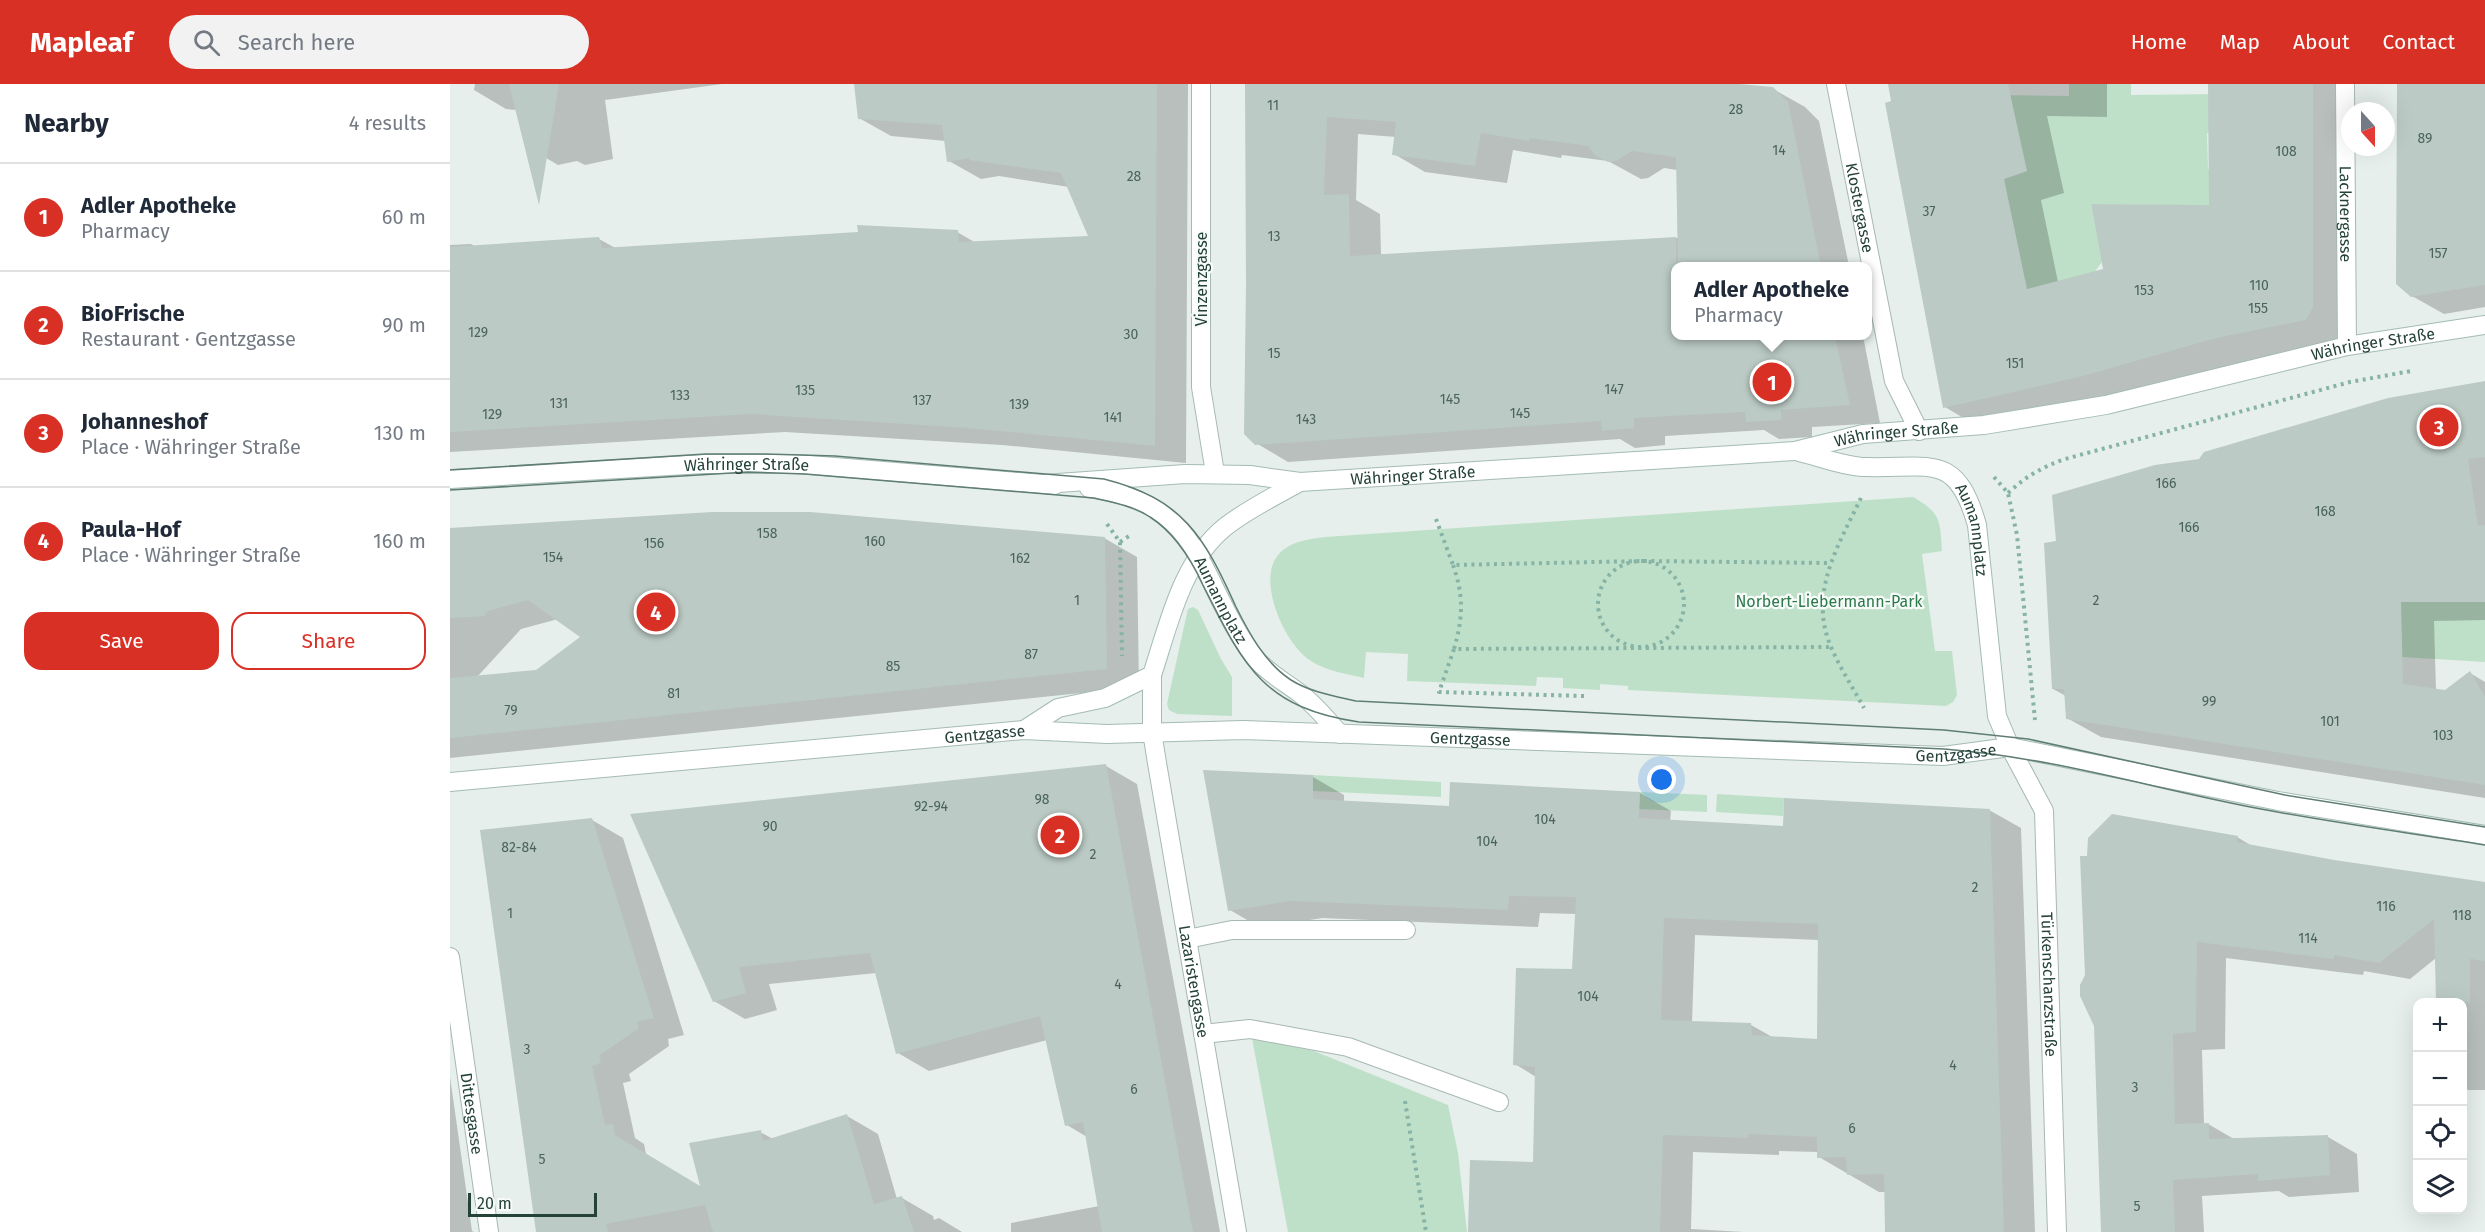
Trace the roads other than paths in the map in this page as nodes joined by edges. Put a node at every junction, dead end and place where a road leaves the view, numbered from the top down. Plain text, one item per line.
1 (1201, 84) edge
2 (1836, 84) edge
3 (2345, 84) edge
4 (1871, 262) edge
5 (1872, 268) edge
6 (2485, 325) edge
7 (2347, 346) junction
8 (1919, 431) junction
9 (1794, 451) junction
10 (1215, 473) junction
11 (450, 479) edge
12 (1300, 482) junction
13 (1044, 484) junction
14 (1200, 555) junction
15 (1152, 675) junction
16 (1024, 730) junction
17 (1152, 732) junction
18 (1340, 734) junction
19 (2010, 747) junction
20 (450, 782) edge
21 (2485, 835) edge
22 (1406, 930) dead end
23 (1187, 939) junction
24 (450, 957) edge
25 (1203, 1034) junction
26 (1499, 1102) dead end
27 (489, 1232) edge
28 (1237, 1232) edge
29 (2057, 1232) edge

1 - 10 main road, Vinzenzgasse
2 - 4 main road, Klostergasse
3 - 7 main road, Lacknergasse
5 - 8 main road, Klostergasse
6 - 7 main road, Währinger Straße
7 - 8 main road, Währinger Straße
8 - 9 main road, Währinger Straße
9 - 12 main road, Währinger Straße
9 - 19 main road, Aumannplatz
10 - 12 main road, Währinger Straße
10 - 13 main road, Währinger Straße
11 - 13 main road, Währinger Straße
12 - 14 main road, Währinger Straße
13 - 14 main road, Währinger Straße
14 - 15 main road, Aumannplatz
14 - 18 main road, Aumannplatz
15 - 16 main road
15 - 17 main road, Aumannplatz
16 - 17 main road, Gentzgasse
16 - 20 main road, Gentzgasse
17 - 18 main road, Gentzgasse
17 - 23 main road, Lazaristengasse
18 - 19 main road, Gentzgasse
19 - 21 main road, Gentzgasse
19 - 29 main road, Türkenschanzstraße
22 - 23 main road
23 - 25 main road, Lazaristengasse
24 - 27 main road, Dittesgasse
25 - 26 main road
25 - 28 main road, Lazaristengasse

